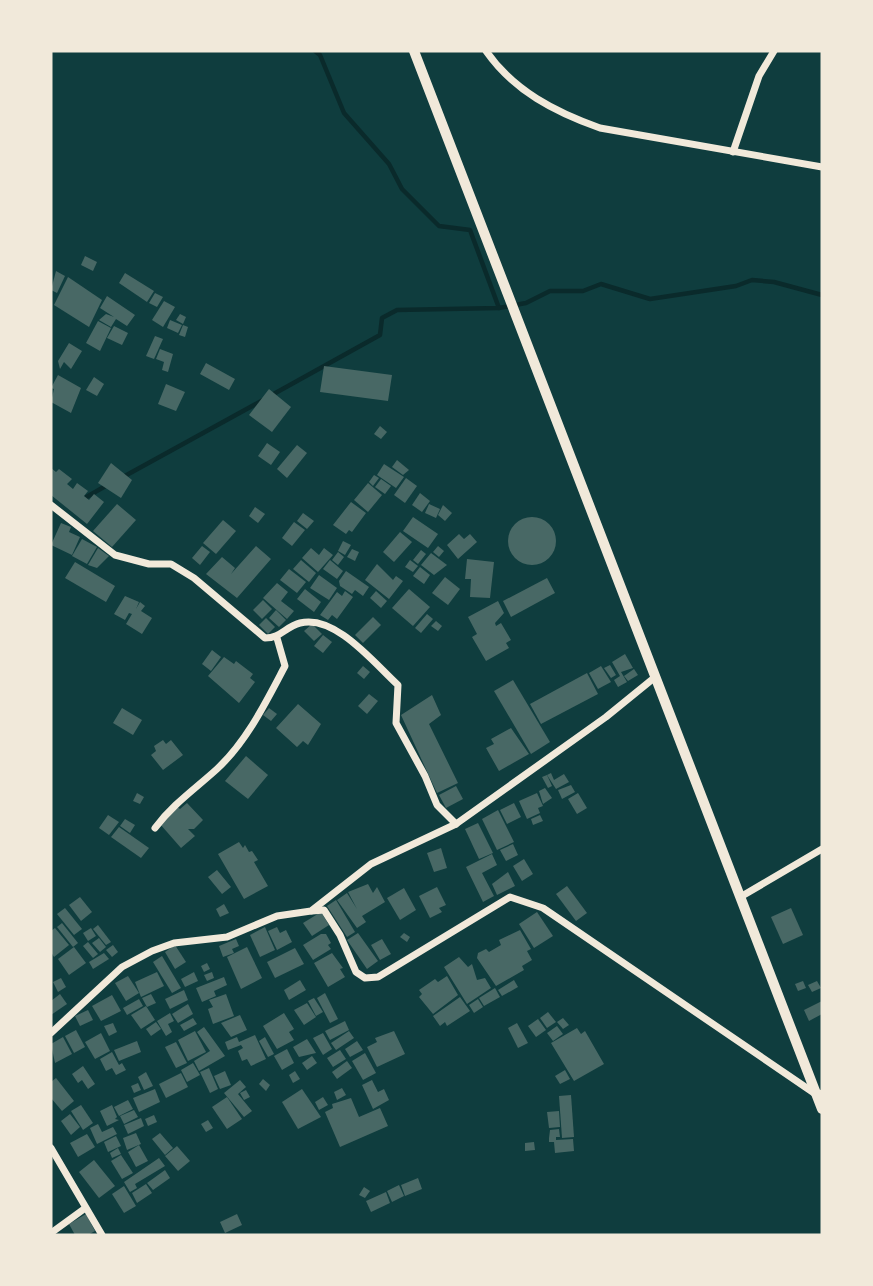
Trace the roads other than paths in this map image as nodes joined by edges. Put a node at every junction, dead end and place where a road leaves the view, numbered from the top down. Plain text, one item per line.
1 (414, 51) edge
2 (486, 51) edge
3 (774, 51) edge
4 (733, 152) junction
5 (822, 167) edge
6 (51, 505) edge
7 (277, 638) junction
8 (654, 678) junction
9 (456, 824) junction
10 (155, 828) dead end
11 (822, 849) edge
12 (742, 896) junction
13 (311, 911) junction
14 (51, 1033) edge
15 (820, 1094) edge
16 (822, 1110) edge
17 (51, 1147) edge
18 (84, 1209) junction
19 (51, 1233) edge
20 (102, 1235) edge

1 - 8 street
2 - 4 street
3 - 4 street
4 - 5 street
6 - 7 street
7 - 9 street
7 - 10 street
8 - 9 street
8 - 12 street
9 - 13 street
11 - 12 street
12 - 15 street
13 - 14 street
13 - 15 street
15 - 16 street
17 - 18 street
18 - 19 street
18 - 20 street

